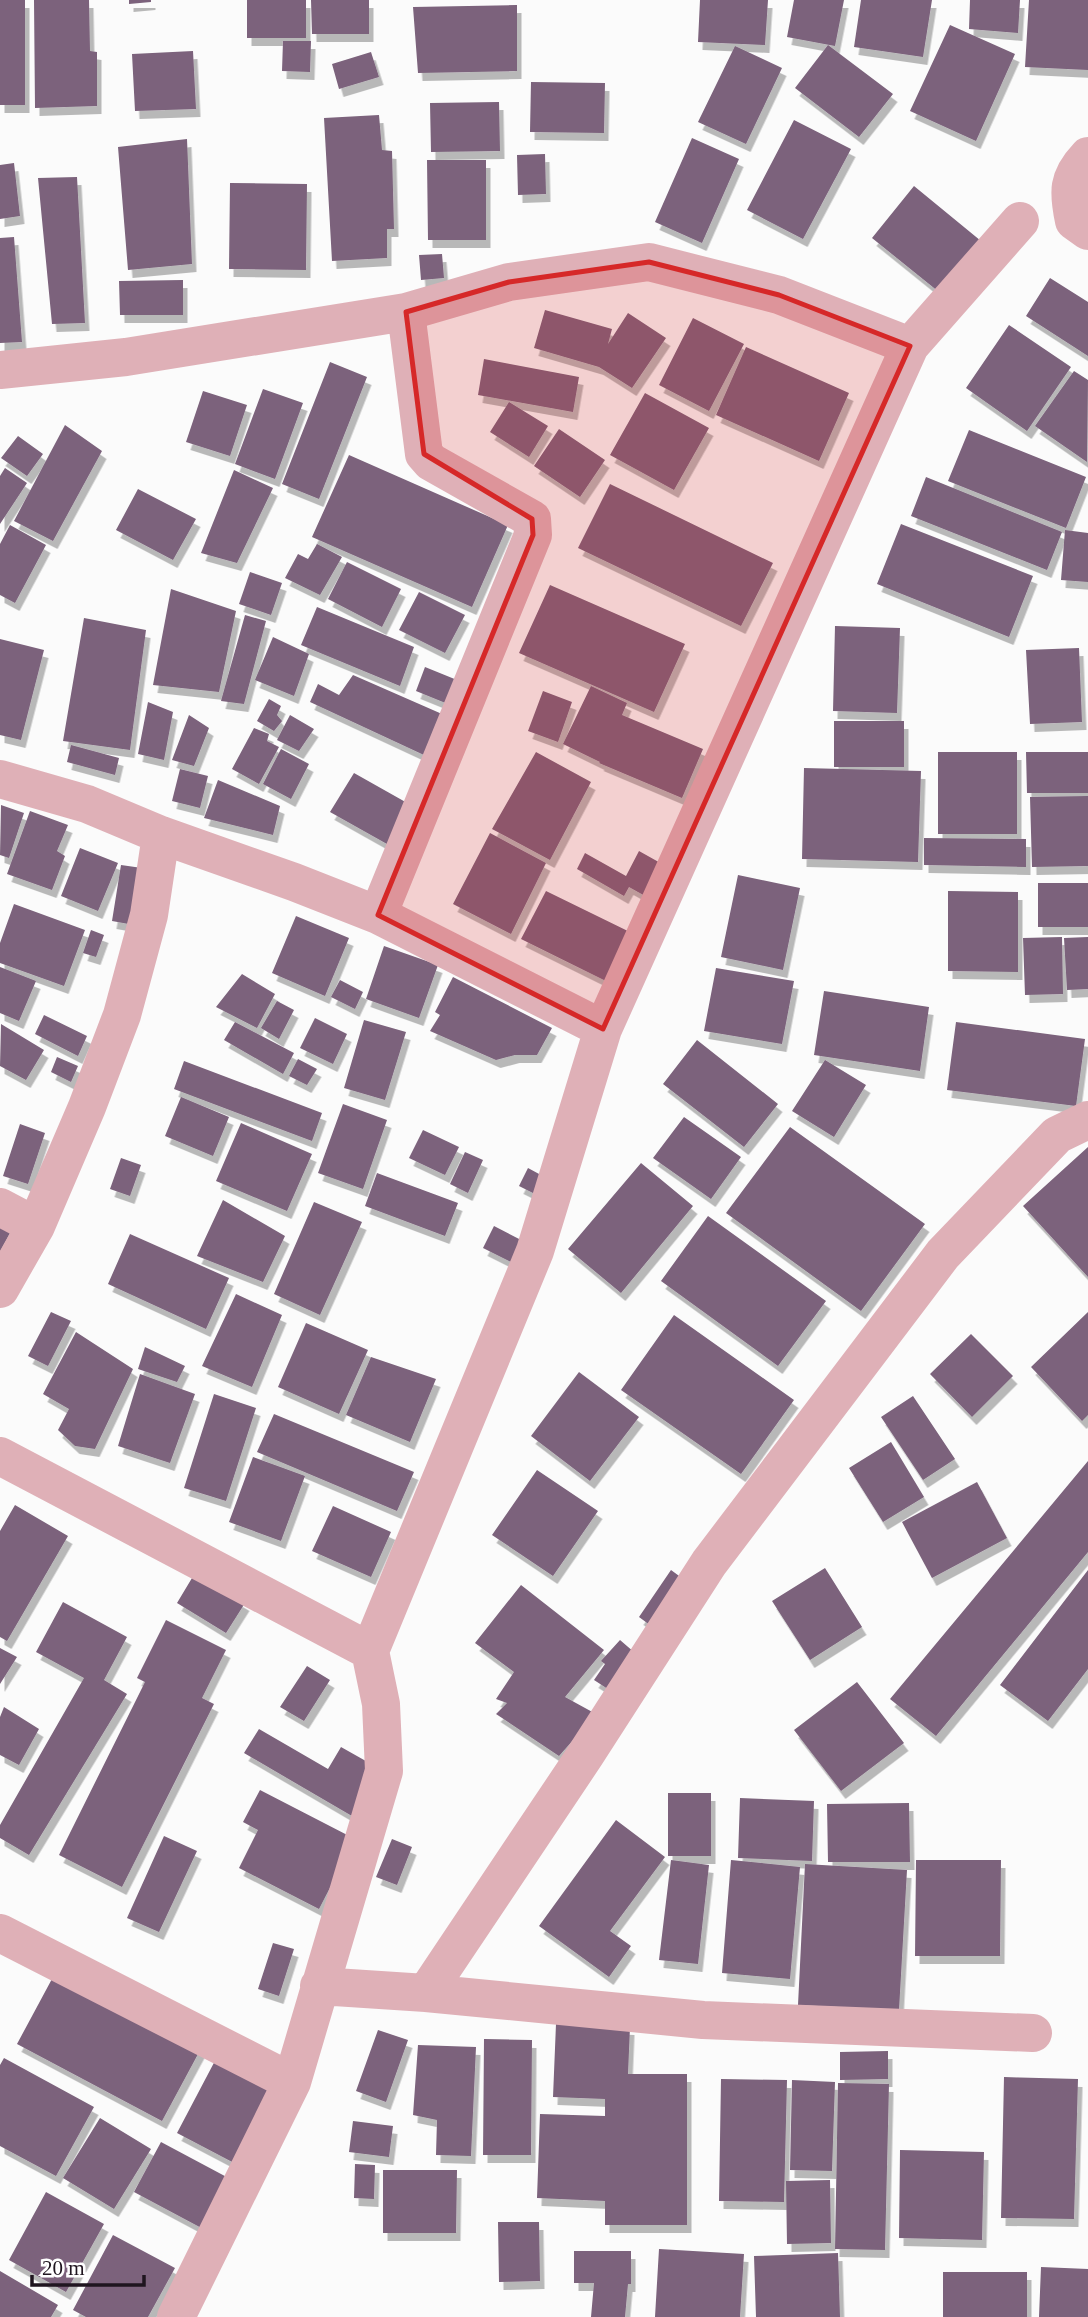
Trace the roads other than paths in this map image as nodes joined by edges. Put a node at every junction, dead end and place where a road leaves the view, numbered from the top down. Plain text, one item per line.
1 (1088, 156) edge
2 (1020, 221) dead end
3 (1088, 231) edge
4 (406, 312) junction
5 (910, 346) junction
6 (0, 370) edge
7 (0, 779) edge
8 (161, 835) junction
9 (378, 915) junction
10 (603, 1029) junction
11 (1088, 1121) edge
12 (0, 1207) edge
13 (36, 1226) junction
14 (0, 1289) edge
15 (0, 1456) edge
16 (370, 1651) junction
17 (0, 1933) edge
18 (319, 1986) junction
19 (426, 1993) junction
20 (1033, 2033) dead end
21 (292, 2082) junction
22 (176, 2317) edge

1 - 3 street
2 - 5 street
4 - 5 street
4 - 6 street
4 - 9 street
5 - 10 street
7 - 8 street
8 - 9 street
8 - 13 street
9 - 10 street
10 - 16 street
11 - 19 street
12 - 13 street
13 - 14 street
15 - 16 street
16 - 18 street
17 - 21 street
18 - 19 street
18 - 21 street
19 - 20 street
21 - 22 street

